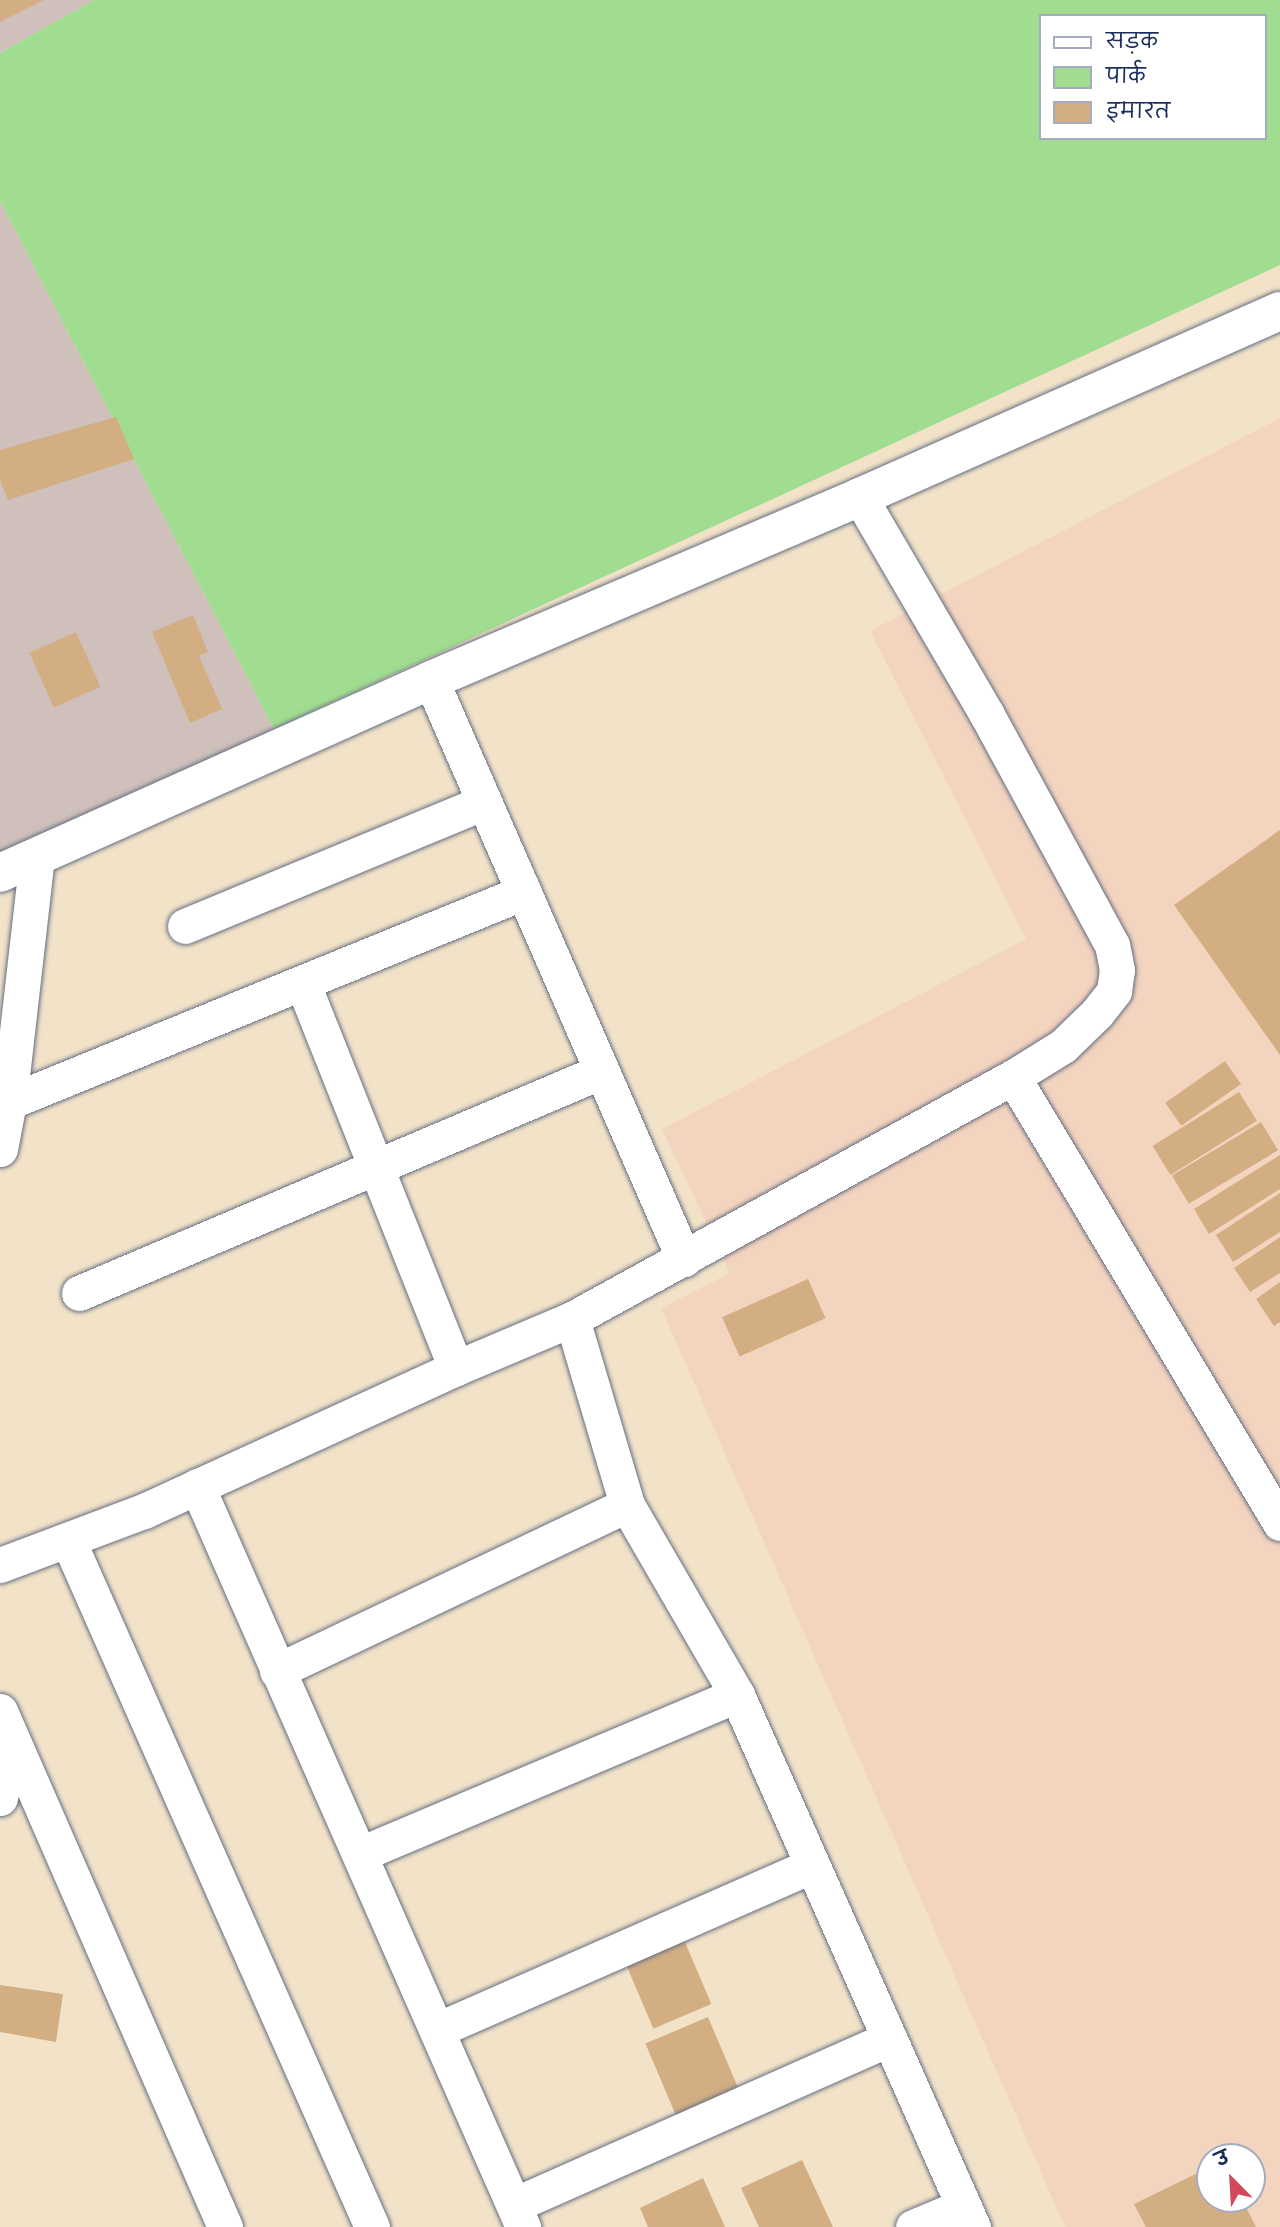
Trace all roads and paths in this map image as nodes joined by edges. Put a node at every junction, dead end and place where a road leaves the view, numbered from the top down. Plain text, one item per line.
1 (1280, 311) edge
2 (860, 497) junction
3 (431, 681) junction
4 (484, 802) junction
5 (37, 857) junction
6 (0, 873) edge
7 (524, 892) junction
8 (185, 926) dead end
9 (303, 984) junction
10 (602, 1071) junction
11 (1013, 1077) junction
12 (9, 1102) junction
13 (0, 1149) edge
14 (376, 1168) junction
15 (684, 1259) junction
16 (79, 1293) dead end
17 (572, 1319) junction
18 (456, 1368) junction
19 (197, 1486) junction
20 (627, 1505) junction
21 (1280, 1522) edge
22 (68, 1540) junction
23 (0, 1565) edge
24 (277, 1671) junction
25 (737, 1695) junction
26 (6, 1726) edge
27 (0, 1798) edge
28 (360, 1854) junction
29 (810, 1866) junction
30 (437, 2030) junction
31 (888, 2039) junction
32 (518, 2216) edge
33 (968, 2217) edge
34 (225, 2227) edge
35 (372, 2227) edge
36 (913, 2227) edge

1 - 2 street
2 - 3 street
2 - 11 street
3 - 4 street
3 - 5 street
4 - 7 street
4 - 8 street
5 - 6 street
5 - 12 street
7 - 9 street
7 - 10 street
9 - 12 street
9 - 14 street
10 - 14 street
10 - 15 street
11 - 15 street
11 - 21 street
12 - 13 street
14 - 16 street
14 - 18 street
15 - 17 street
17 - 18 street
17 - 20 street
18 - 19 street
19 - 22 street
19 - 24 street
20 - 24 street
20 - 25 street
22 - 23 street
22 - 35 street
24 - 28 street
25 - 28 street
25 - 29 street
26 - 27 street
26 - 34 street
28 - 30 street
29 - 30 street
29 - 31 street
30 - 32 street
31 - 32 street
31 - 33 street
33 - 36 street

